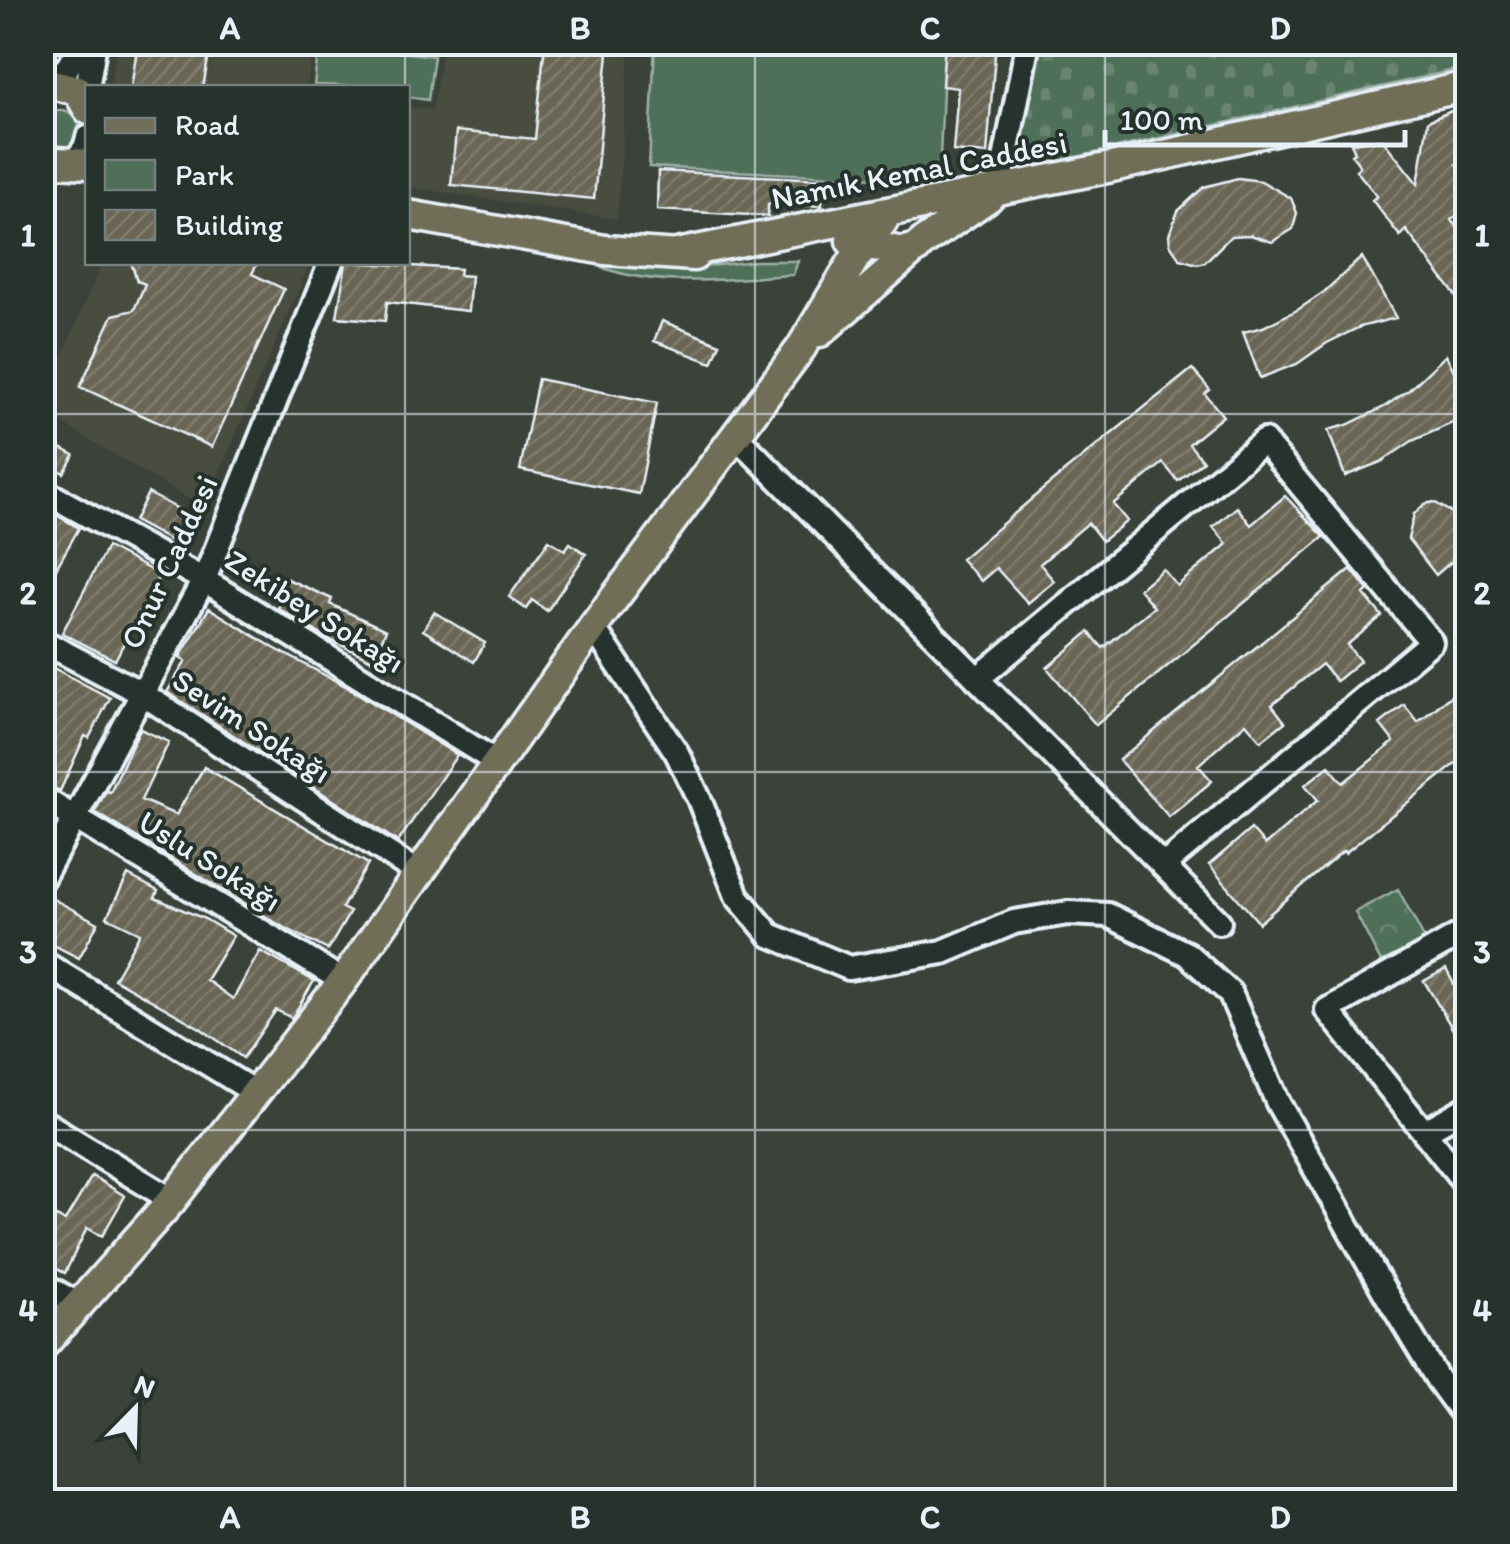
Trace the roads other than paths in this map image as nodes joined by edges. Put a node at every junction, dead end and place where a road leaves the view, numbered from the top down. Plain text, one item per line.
1 (84, 42) edge
2 (95, 42) edge
3 (1028, 42) edge
4 (43, 84) edge
5 (88, 85) edge
6 (1468, 86) edge
7 (85, 107) edge
8 (999, 190) junction
9 (410, 214) edge
10 (886, 221) junction
11 (912, 247) junction
12 (676, 254) junction
13 (329, 265) edge
14 (801, 348) junction
15 (736, 436) junction
16 (42, 490) edge
17 (204, 580) junction
18 (593, 627) junction
19 (42, 641) edge
20 (978, 679) junction
21 (141, 693) junction
22 (498, 763) junction
23 (42, 798) edge
24 (77, 817) junction
25 (1163, 866) junction
26 (420, 874) junction
27 (42, 878) edge
28 (1219, 922) dead end
29 (1468, 930) edge
30 (42, 962) edge
31 (343, 981) junction
32 (256, 1093) junction
33 (1468, 1107) edge
34 (42, 1121) edge
35 (1424, 1132) junction
36 (1468, 1187) edge
37 (172, 1200) junction
38 (42, 1284) edge
39 (81, 1306) junction
40 (42, 1346) edge
41 (1468, 1421) edge

1 - 4 street
2 - 5 street
3 - 8 street
4 - 7 main road
6 - 8 main road, Namık Kemal Caddesi
8 - 10 main road, Namık Kemal Caddesi
8 - 11 main road
9 - 12 main road, Namık Kemal Caddesi
10 - 11 main road, Namık Kemal Caddesi
10 - 11 main road
10 - 12 main road, Namık Kemal Caddesi
10 - 12 main road, Namık Kemal Caddesi
10 - 14 main road
11 - 14 main road
13 - 17 street, Onur Caddesi
14 - 15 main road
15 - 18 main road
15 - 20 street
16 - 17 street, Zekibey Sokağı
17 - 21 street, Onur Caddesi
17 - 22 street, Zekibey Sokağı
18 - 22 main road
18 - 41 street
19 - 21 street, Sevim Sokağı
20 - 25 street
20 - 25 street
21 - 24 street, Onur Caddesi
21 - 26 street, Sevim Sokağı
22 - 26 main road
23 - 24 street, Uslu Sokağı
24 - 27 street, Onur Caddesi
24 - 31 street, Uslu Sokağı
25 - 28 street
26 - 31 main road
29 - 35 street
30 - 32 street
31 - 32 main road
32 - 37 main road
33 - 35 street
34 - 37 street
35 - 36 street
37 - 39 main road
38 - 39 street
39 - 40 main road

